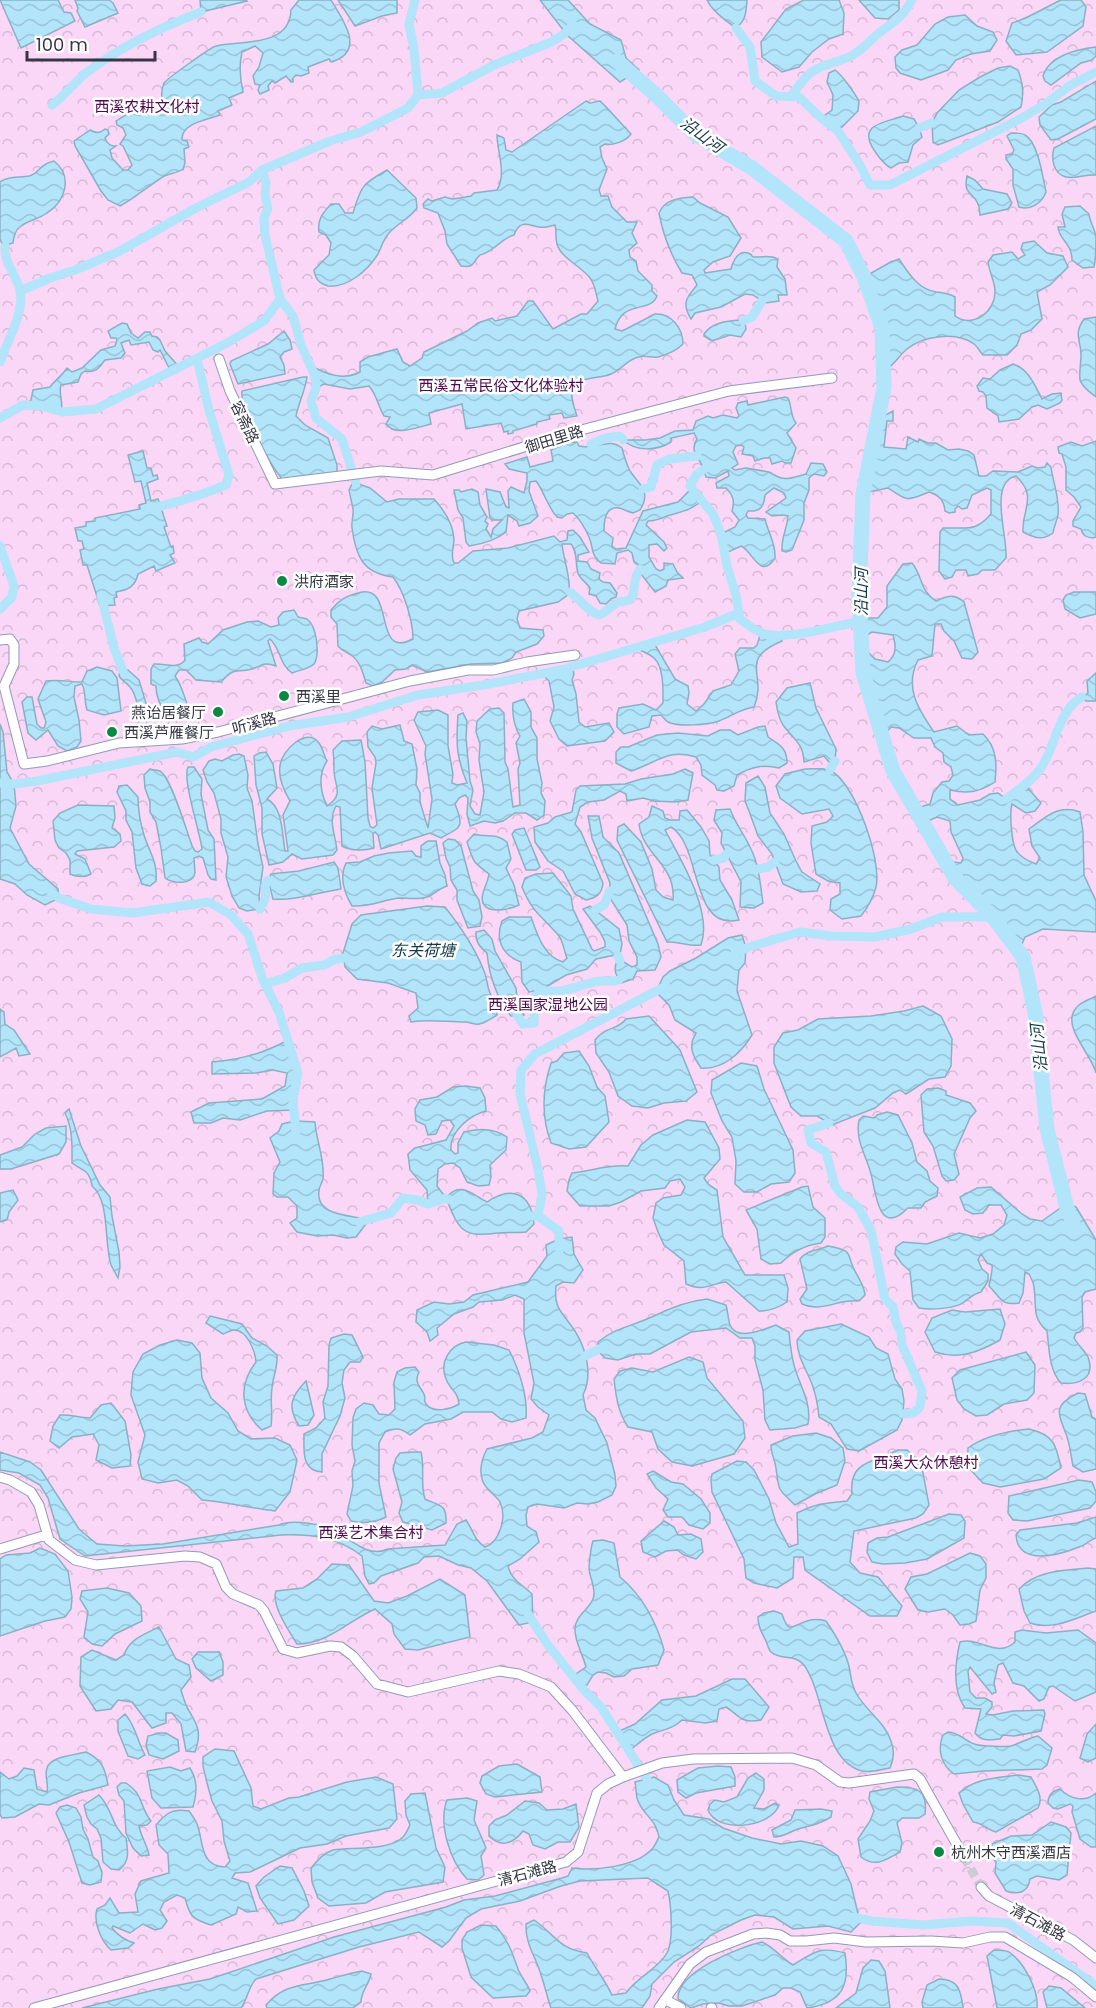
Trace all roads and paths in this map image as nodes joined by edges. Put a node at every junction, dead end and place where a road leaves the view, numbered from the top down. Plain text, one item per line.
1 (219, 359) dead end
2 (832, 378) dead end
3 (275, 484) joint
4 (5, 639) edge
5 (575, 655) dead end
6 (0, 1477) edge
7 (46, 1535) junction
8 (0, 1549) edge
9 (623, 1777) junction
10 (964, 1857) tunnel mouth
11 (981, 1887) tunnel mouth
12 (1096, 1958) edge
13 (1096, 1997) edge
14 (666, 2000) junction
15 (34, 2008) edge
16 (659, 2008) edge
17 (681, 2008) edge

1 - 3 street, 容斋路
2 - 3 street, 御田里路
4 - 5 street, 听溪路
6 - 7 street
7 - 8 street
7 - 9 street
9 - 10 street, 清石滩路
9 - 15 street, 清石滩路
11 - 12 street, 清石滩路
13 - 14 street
14 - 16 street
14 - 17 street

